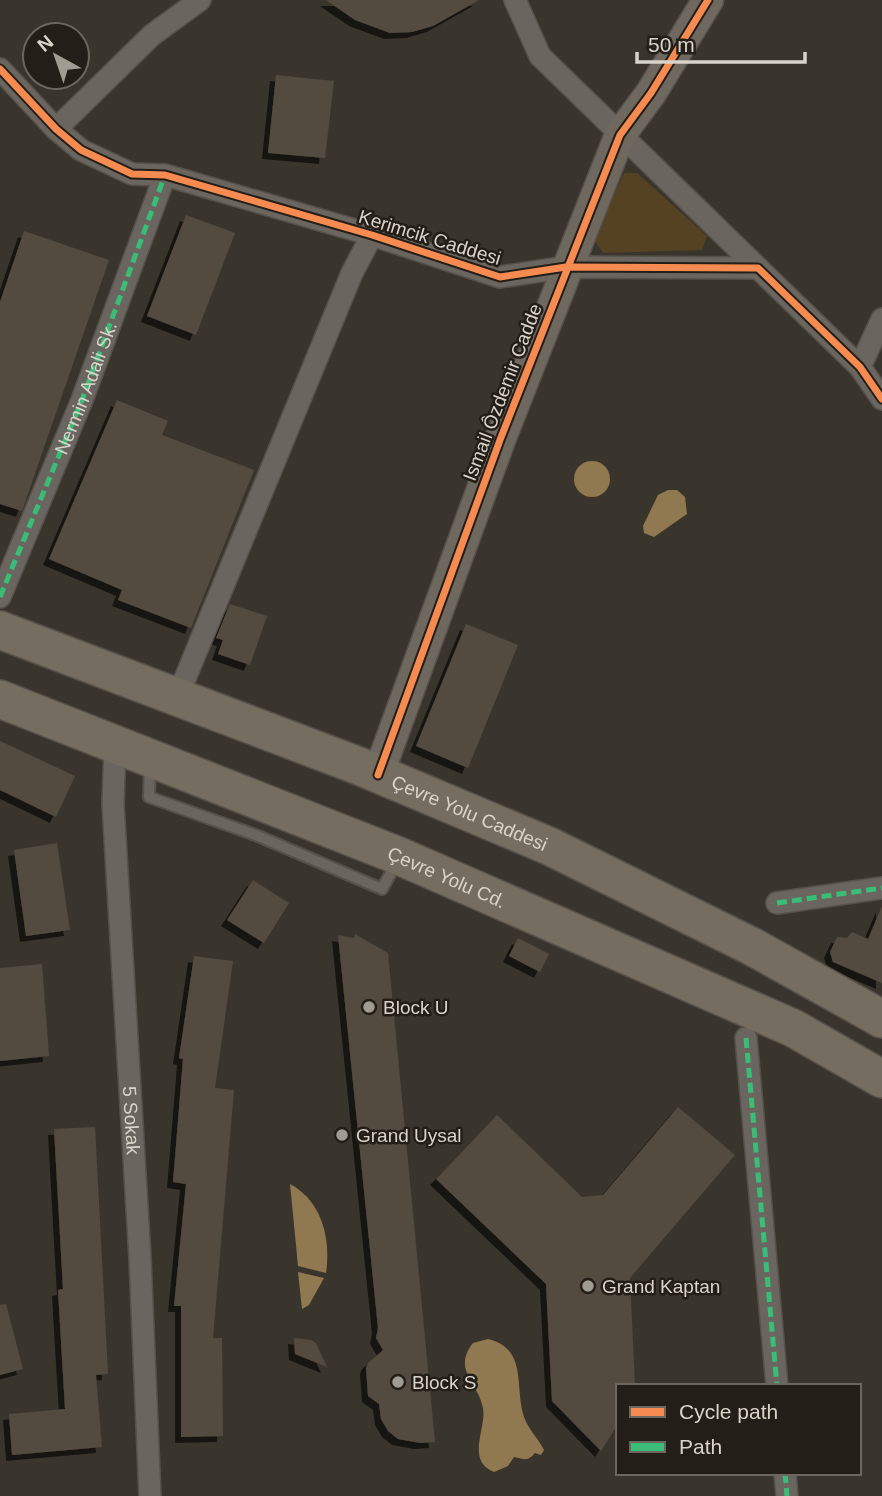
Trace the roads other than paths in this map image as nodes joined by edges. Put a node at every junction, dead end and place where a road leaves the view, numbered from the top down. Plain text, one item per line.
1 (200, 0) edge
2 (515, 0) edge
3 (708, 0) edge
4 (0, 69) edge
5 (55, 129) junction
6 (620, 135) junction
7 (165, 175) junction
8 (372, 235) junction
9 (566, 267) junction
10 (758, 268) junction
11 (882, 319) edge
12 (860, 367) junction
13 (882, 399) edge
14 (0, 598) edge
15 (6, 633) edge
16 (177, 698) junction
17 (0, 699) edge
18 (115, 746) junction
19 (378, 775) junction
20 (882, 888) edge
21 (777, 903) dead end
22 (882, 1019) edge
23 (793, 1028) junction
24 (746, 1038) dead end
25 (882, 1061) edge
26 (882, 1079) edge
27 (777, 1384) edge
28 (785, 1475) edge
29 (150, 1496) edge
30 (787, 1496) edge

1 - 5 street
2 - 6 street
3 - 6 street, Ismail Ôzdemir Cadde
4 - 5 street, Kerimcik Caddesi
5 - 7 street, Kerimcik Caddesi
6 - 9 street, Ismail Ôzdemir Cadde
6 - 10 street
7 - 8 street, Kerimcik Caddesi
7 - 14 street, Nermin Adali Sk.
8 - 9 street, Kerimcik Caddesi
8 - 16 street
9 - 10 street, Kerimcik Caddesi
9 - 19 street, Ismail Ôzdemir Cadde
10 - 12 street
11 - 12 street
12 - 13 street
14 - 15 street
15 - 16 highway, Çevre Yolu Caddesi
16 - 19 highway, Çevre Yolu Caddesi
17 - 18 highway, Çevre Yolu Cd.
18 - 23 highway, Çevre Yolu Cd.
18 - 29 street, 5 Sokak
19 - 22 highway, Çevre Yolu Caddesi
20 - 21 street
23 - 25 street
23 - 26 highway, Çevre Yolu Cd.
24 - 27 street
28 - 30 street

